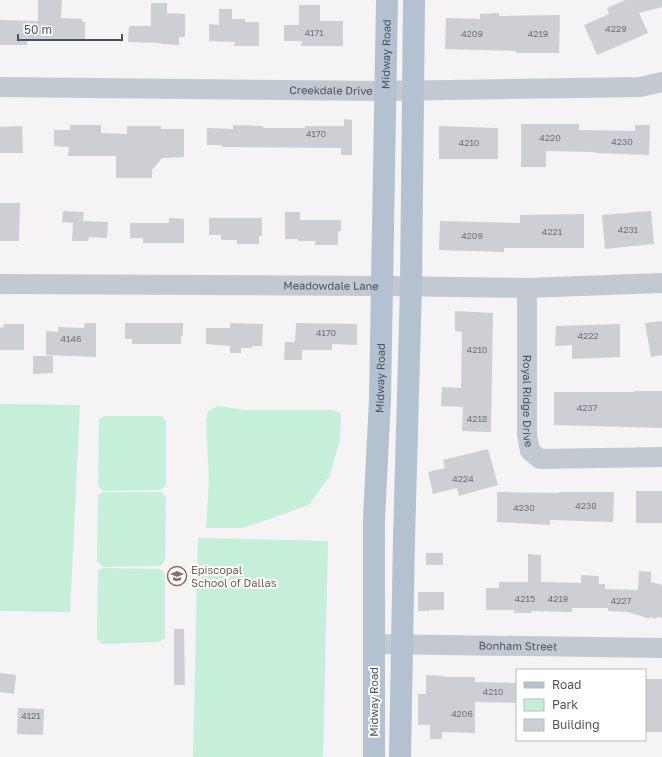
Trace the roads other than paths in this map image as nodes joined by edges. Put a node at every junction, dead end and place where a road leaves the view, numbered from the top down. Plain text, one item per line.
1 (387, 0) edge
2 (414, 0) edge
3 (662, 82) edge
4 (0, 88) edge
5 (386, 91) junction
6 (413, 91) junction
7 (662, 283) edge
8 (0, 284) edge
9 (382, 286) junction
10 (412, 286) junction
11 (527, 288) junction
12 (662, 458) edge
13 (374, 644) junction
14 (402, 645) junction
15 (662, 648) edge
16 (374, 757) edge
17 (400, 757) edge

1 - 5 main road, Midway Road
2 - 6 main road
3 - 6 street, Creekdale Drive
4 - 5 street, Creekdale Drive
5 - 6 street, Creekdale Drive
5 - 9 main road, Midway Road
6 - 10 main road
7 - 11 street, Meadowdale Lane
8 - 9 street, Meadowdale Lane
9 - 10 street, Meadowdale Lane
9 - 13 main road, Midway Road
10 - 11 street, Meadowdale Lane
10 - 14 main road
11 - 12 street, Royal Ridge Drive
13 - 14 street, Bonham Street
13 - 16 main road, Midway Road
14 - 15 street, Bonham Street
14 - 17 main road

